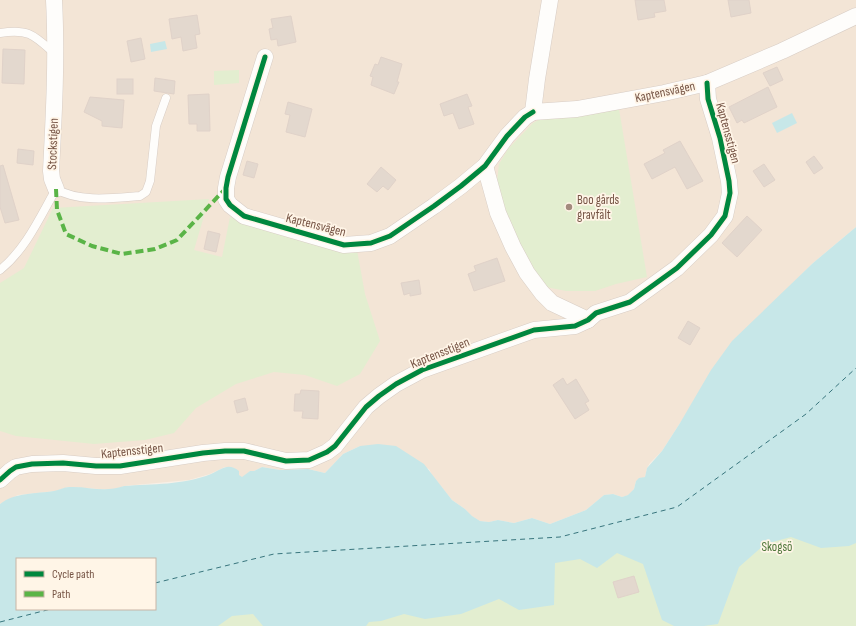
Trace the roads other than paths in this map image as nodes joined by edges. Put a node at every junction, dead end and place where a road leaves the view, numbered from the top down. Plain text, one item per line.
1 (54, 0) edge
2 (550, 0) edge
3 (856, 16) edge
4 (0, 32) edge
5 (56, 55) junction
6 (265, 57) dead end
7 (706, 83) junction
8 (166, 98) dead end
9 (533, 112) junction
10 (485, 166) junction
11 (56, 189) junction
12 (0, 270) edge
13 (588, 320) junction
14 (0, 480) edge

1 - 5 street, Stockstigen
2 - 9 street
3 - 7 street, Kaptensvägen
4 - 5 lane
5 - 11 street, Stockstigen
6 - 10 street, Kaptensvägen
7 - 9 street, Kaptensvägen
7 - 13 street, Kaptensstigen
8 - 11 lane
9 - 10 street, Kaptensvägen
10 - 13 street
11 - 12 lane, Stockstigen
13 - 14 street, Kaptensstigen

